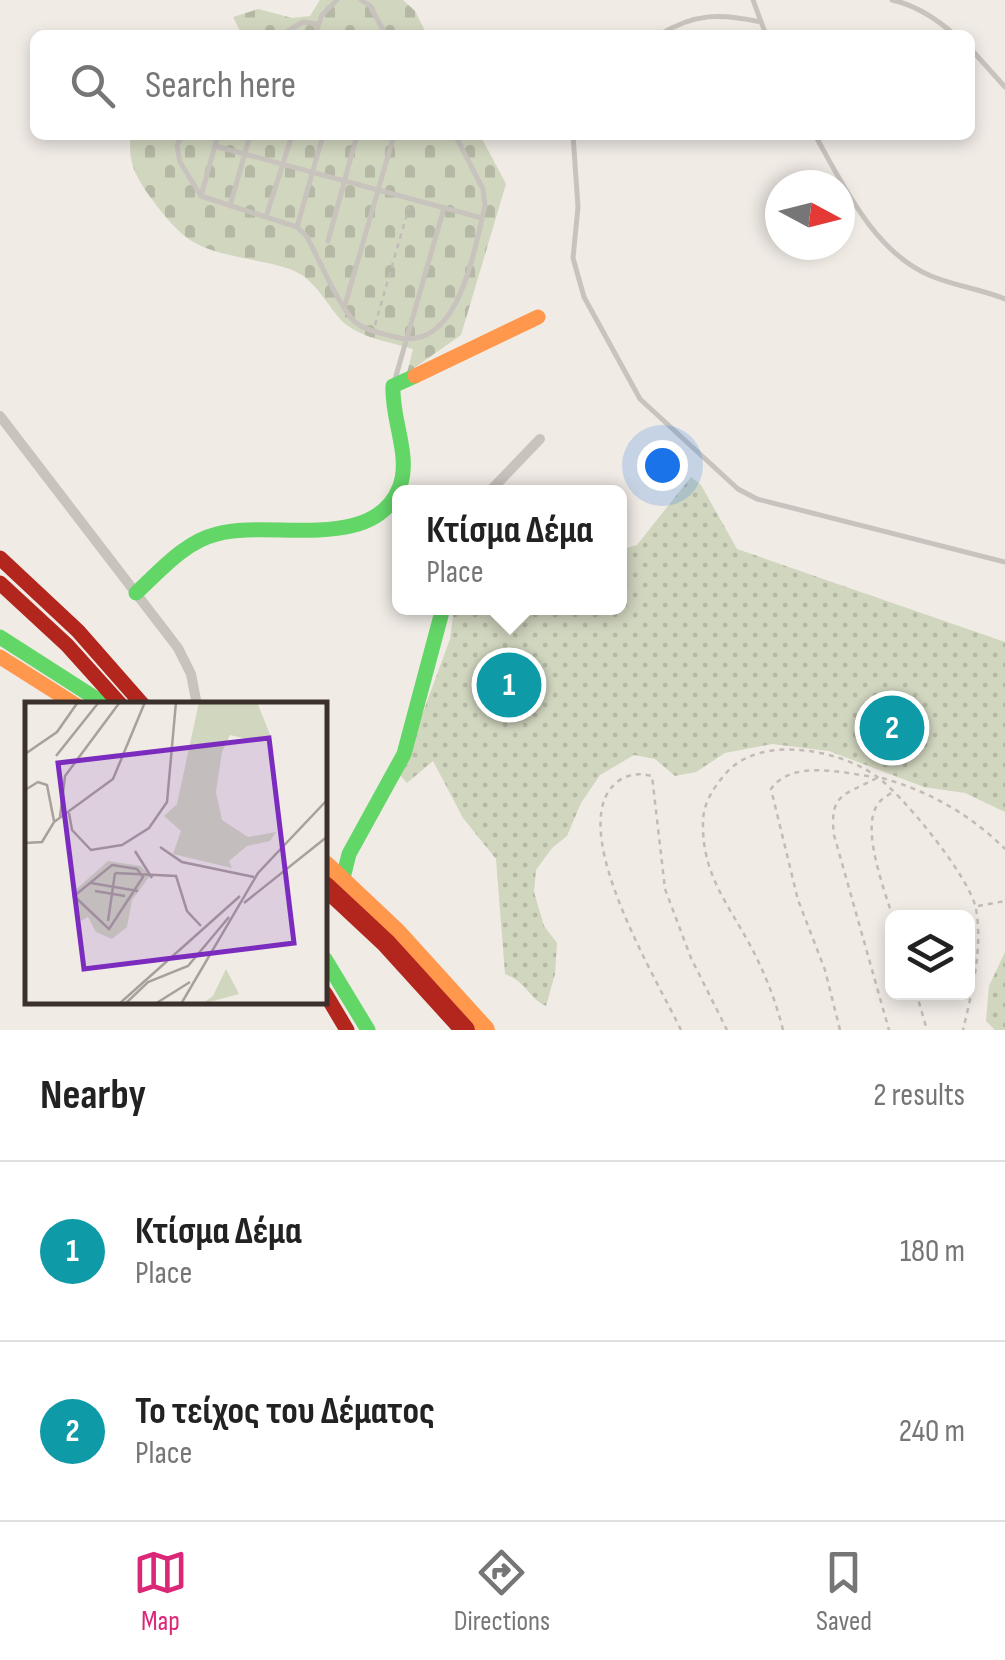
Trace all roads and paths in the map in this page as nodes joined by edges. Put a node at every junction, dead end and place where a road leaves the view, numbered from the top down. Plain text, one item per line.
1 (337, 0) edge
2 (361, 0) edge
3 (753, 0) edge
4 (892, 0) edge
5 (761, 22) junction
6 (318, 24) junction
7 (289, 30) edge
8 (317, 30) edge
9 (384, 30) edge
10 (666, 30) edge
11 (764, 30) edge
12 (947, 30) edge
13 (975, 53) edge
14 (1005, 86) edge
15 (179, 140) edge
16 (217, 140) edge
17 (248, 140) edge
18 (290, 140) edge
19 (322, 140) edge
20 (356, 140) edge
21 (393, 140) edge
22 (457, 140) edge
23 (573, 140) edge
24 (818, 140) edge
25 (215, 146) junction
26 (244, 154) junction
27 (283, 164) junction
28 (312, 172) junction
29 (344, 181) junction
30 (378, 191) junction
31 (201, 196) junction
32 (411, 200) junction
33 (230, 206) junction
34 (444, 208) junction
35 (266, 217) junction
36 (482, 218) junction
37 (297, 226) junction
38 (328, 241) dead end
39 (1005, 298) edge
40 (345, 306) junction
41 (538, 317) dead end
42 (374, 331) junction
43 (406, 340) junction
44 (393, 386) junction
45 (0, 416) edge
46 (540, 439) dead end
47 (399, 485) edge
48 (496, 485) edge
49 (392, 502) edge
50 (0, 558) edge
51 (1005, 562) edge
52 (0, 582) edge
53 (136, 593) junction
54 (441, 615) edge
55 (0, 637) edge
56 (0, 657) edge
57 (53, 681) junction
58 (73, 702) edge
59 (99, 702) edge
60 (118, 702) edge
61 (140, 702) edge
62 (196, 702) edge
63 (878, 777) junction
64 (892, 792) junction
65 (1005, 849) edge
66 (328, 868) edge
67 (328, 890) edge
68 (328, 891) edge
69 (1005, 900) edge
70 (976, 906) junction
71 (891, 910) edge
72 (328, 963) edge
73 (328, 998) edge
74 (918, 1000) edge
75 (347, 1030) edge
76 (368, 1030) edge
77 (465, 1030) edge
78 (485, 1030) edge
79 (681, 1030) edge
80 (726, 1030) edge
81 (783, 1030) edge
82 (840, 1030) edge
83 (889, 1030) edge
84 (927, 1030) edge
85 (963, 1030) edge

1 - 6 lane
2 - 9 lane
3 - 5 lane
4 - 12 lane
5 - 10 lane
5 - 11 lane
6 - 7 lane
6 - 8 lane
13 - 14 lane
15 - 31 lane
16 - 25 lane
17 - 26 lane
18 - 27 lane
19 - 28 lane
20 - 29 lane
21 - 30 lane
22 - 36 lane
23 - 51 lane
24 - 39 lane
25 - 26 lane
25 - 31 lane
26 - 27 lane
26 - 33 lane
27 - 28 lane
27 - 35 lane
28 - 29 lane
28 - 37 lane
29 - 30 lane
29 - 38 lane
30 - 32 lane
30 - 40 lane
31 - 33 lane
32 - 34 lane
32 - 42 path
33 - 35 lane
34 - 36 lane
34 - 43 lane
35 - 37 lane
36 - 43 lane
37 - 40 lane
40 - 42 lane
41 - 44 main road
42 - 43 lane
43 - 44 lane
44 - 47 main road
45 - 53 street
46 - 48 street
49 - 53 main road
50 - 61 main road
52 - 60 main road
53 - 62 street
54 - 68 main road
55 - 57 main road
56 - 57 main road
57 - 58 main road
57 - 59 main road
63 - 64 path
63 - 65 path
63 - 81 path
63 - 82 path
63 - 83 path
64 - 70 path
64 - 71 path
66 - 78 main road, bridge
67 - 77 main road, bridge
69 - 70 path
70 - 85 path
72 - 76 main road
73 - 75 main road
74 - 84 path
79 - 80 path

